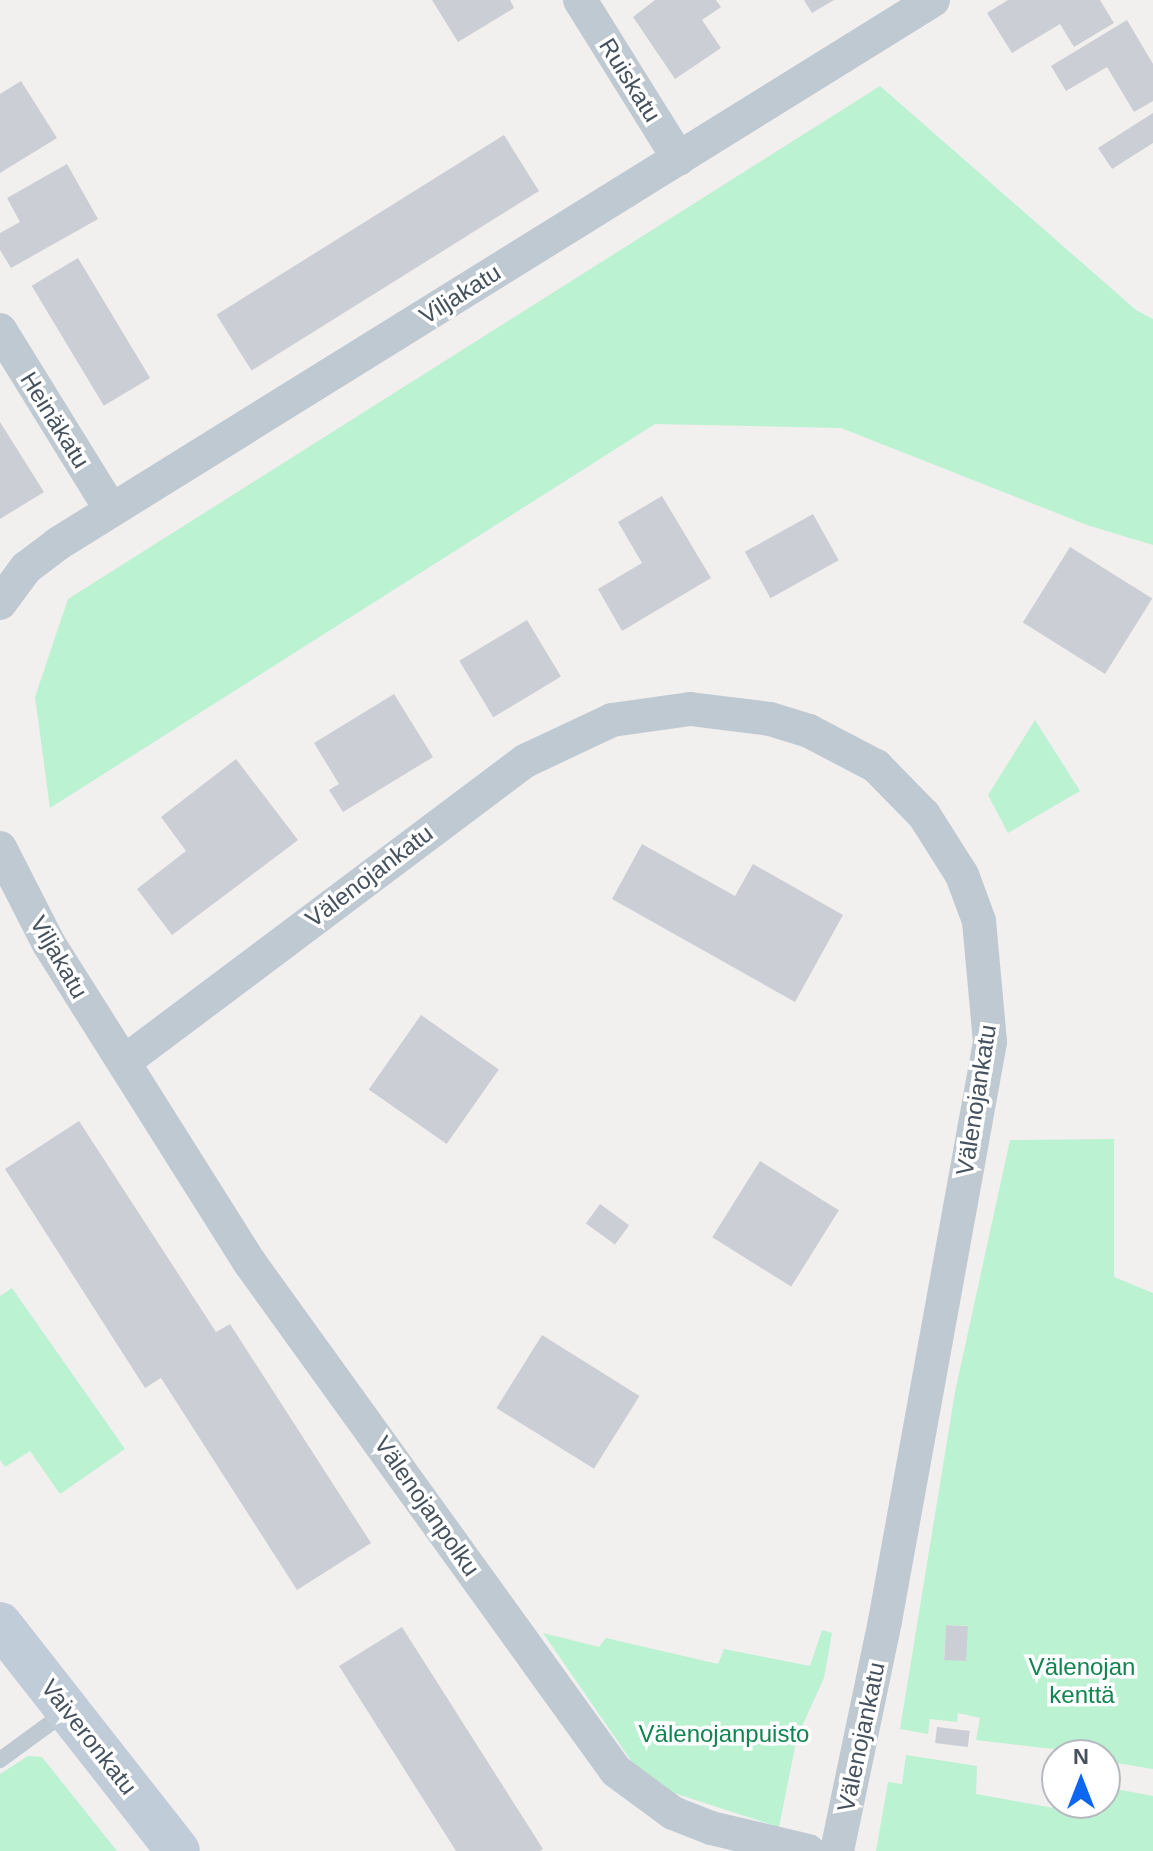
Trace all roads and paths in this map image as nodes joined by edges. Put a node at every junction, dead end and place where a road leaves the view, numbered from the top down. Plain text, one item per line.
1 (580, 0) edge
2 (933, 0) edge
3 (679, 159) junction
4 (0, 330) edge
5 (111, 510) junction
6 (0, 603) edge
7 (0, 848) edge
8 (124, 1062) junction
9 (0, 1624) edge
10 (69, 1711) junction
11 (0, 1760) edge
12 (178, 1851) edge
13 (808, 1851) edge
14 (837, 1851) edge

1 - 3 street, Ruiskatu
2 - 3 street, Viljakatu
3 - 5 street, Viljakatu
4 - 5 street, Heinäkatu
5 - 6 street, Viljakatu
7 - 8 street, Viljakatu
8 - 13 street, Välenojanpolku
8 - 14 street, Välenojankatu
9 - 10 main road, Vaiveronkatu
10 - 11 lane
10 - 12 main road, Vaiveronkatu

